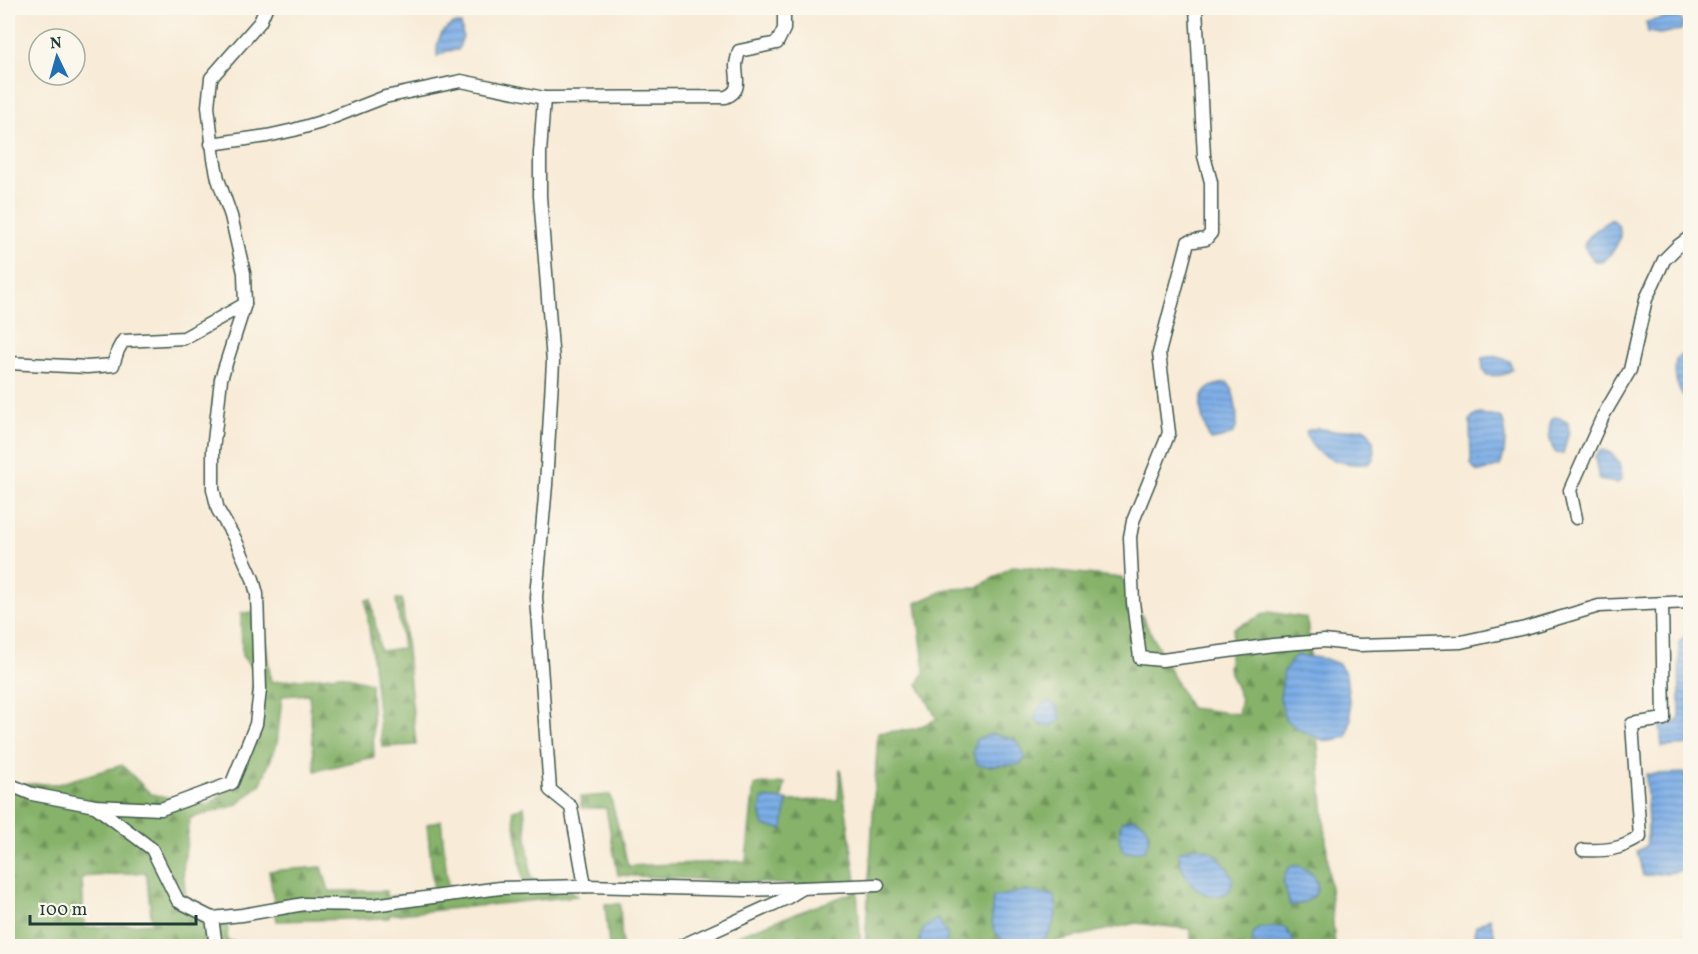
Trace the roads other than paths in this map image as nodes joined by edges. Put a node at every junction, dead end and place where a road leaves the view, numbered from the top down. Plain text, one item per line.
1 (266, 8) edge
2 (784, 8) edge
3 (1196, 8) edge
4 (544, 98) junction
5 (212, 144) junction
6 (1690, 237) edge
7 (245, 304) junction
8 (8, 363) edge
9 (1576, 518) dead end
10 (1690, 602) edge
11 (1662, 604) junction
12 (8, 784) edge
13 (95, 806) junction
14 (1582, 850) dead end
15 (878, 885) dead end
16 (585, 886) junction
17 (804, 888) junction
18 (212, 918) junction
19 (216, 946) edge
20 (681, 946) edge

1 - 5 street
2 - 4 street
3 - 11 street
4 - 5 street
4 - 16 street
5 - 7 street
6 - 9 street
7 - 8 street
7 - 13 street
10 - 11 street
11 - 14 street
12 - 13 street
13 - 18 street
15 - 17 street
16 - 17 street
16 - 18 street
17 - 20 street
18 - 19 street

